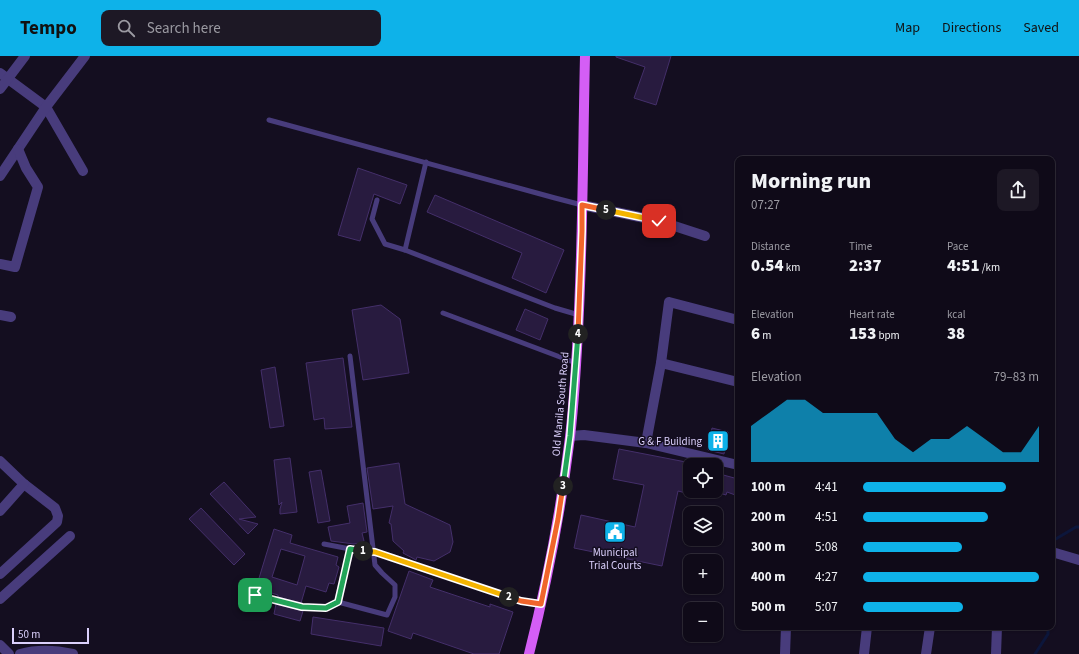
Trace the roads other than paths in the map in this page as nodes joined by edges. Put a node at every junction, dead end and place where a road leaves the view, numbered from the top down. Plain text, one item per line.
1 (24, 56) edge
2 (85, 56) edge
3 (585, 56) edge
4 (4, 76) edge
5 (0, 89) edge
6 (46, 107) junction
7 (269, 120) dead end
8 (18, 150) junction
9 (426, 162) junction
10 (84, 171) dead end
11 (0, 176) edge
12 (377, 200) dead end
13 (582, 205) junction
14 (705, 236) dead end
15 (405, 250) junction
16 (0, 264) edge
17 (443, 313) dead end
18 (0, 315) edge
19 (579, 315) junction
20 (11, 317) dead end
21 (735, 319) edge
22 (350, 356) dead end
23 (576, 362) junction
24 (661, 363) junction
25 (735, 381) edge
26 (570, 436) junction
27 (646, 443) junction
28 (0, 461) edge
29 (735, 464) edge
30 (24, 484) junction
31 (0, 511) edge
32 (70, 536) dead end
33 (324, 544) dead end
34 (350, 549) junction
35 (375, 552) junction
36 (1055, 553) edge
37 (1076, 560) edge
38 (0, 574) edge
39 (255, 595) dead end
40 (0, 600) edge
41 (338, 602) junction
42 (541, 604) junction
43 (786, 630) edge
44 (867, 630) edge
45 (930, 630) edge
46 (997, 630) edge
47 (0, 645) edge
48 (9, 654) edge
49 (20, 654) edge
50 (73, 654) edge
51 (529, 654) edge
52 (785, 654) edge
53 (864, 654) edge
54 (926, 654) edge
55 (996, 654) edge

1 - 4 street
2 - 6 street
3 - 13 main road, Old Manila South Road
4 - 5 street
4 - 6 street
6 - 8 street
6 - 10 street
7 - 9 lane
8 - 11 street
8 - 16 street
9 - 13 lane
9 - 15 lane
12 - 15 lane
13 - 14 street
13 - 19 main road, Old Manila South Road
15 - 19 lane
17 - 23 lane
18 - 20 street
19 - 23 main road, Old Manila South Road
21 - 24 street
22 - 35 lane
23 - 26 main road, Old Manila South Road
24 - 25 street
24 - 27 street
26 - 27 street
26 - 42 main road, Old Manila South Road
27 - 29 street
28 - 30 street
30 - 31 street
30 - 38 street
32 - 40 street
33 - 34 lane
34 - 35 lane
34 - 41 lane
35 - 41 lane
35 - 42 lane
36 - 37 street
39 - 41 lane
42 - 51 main road, Old Manila South Road
43 - 52 street
44 - 53 street
45 - 54 street
46 - 55 street
47 - 48 street
49 - 50 street

